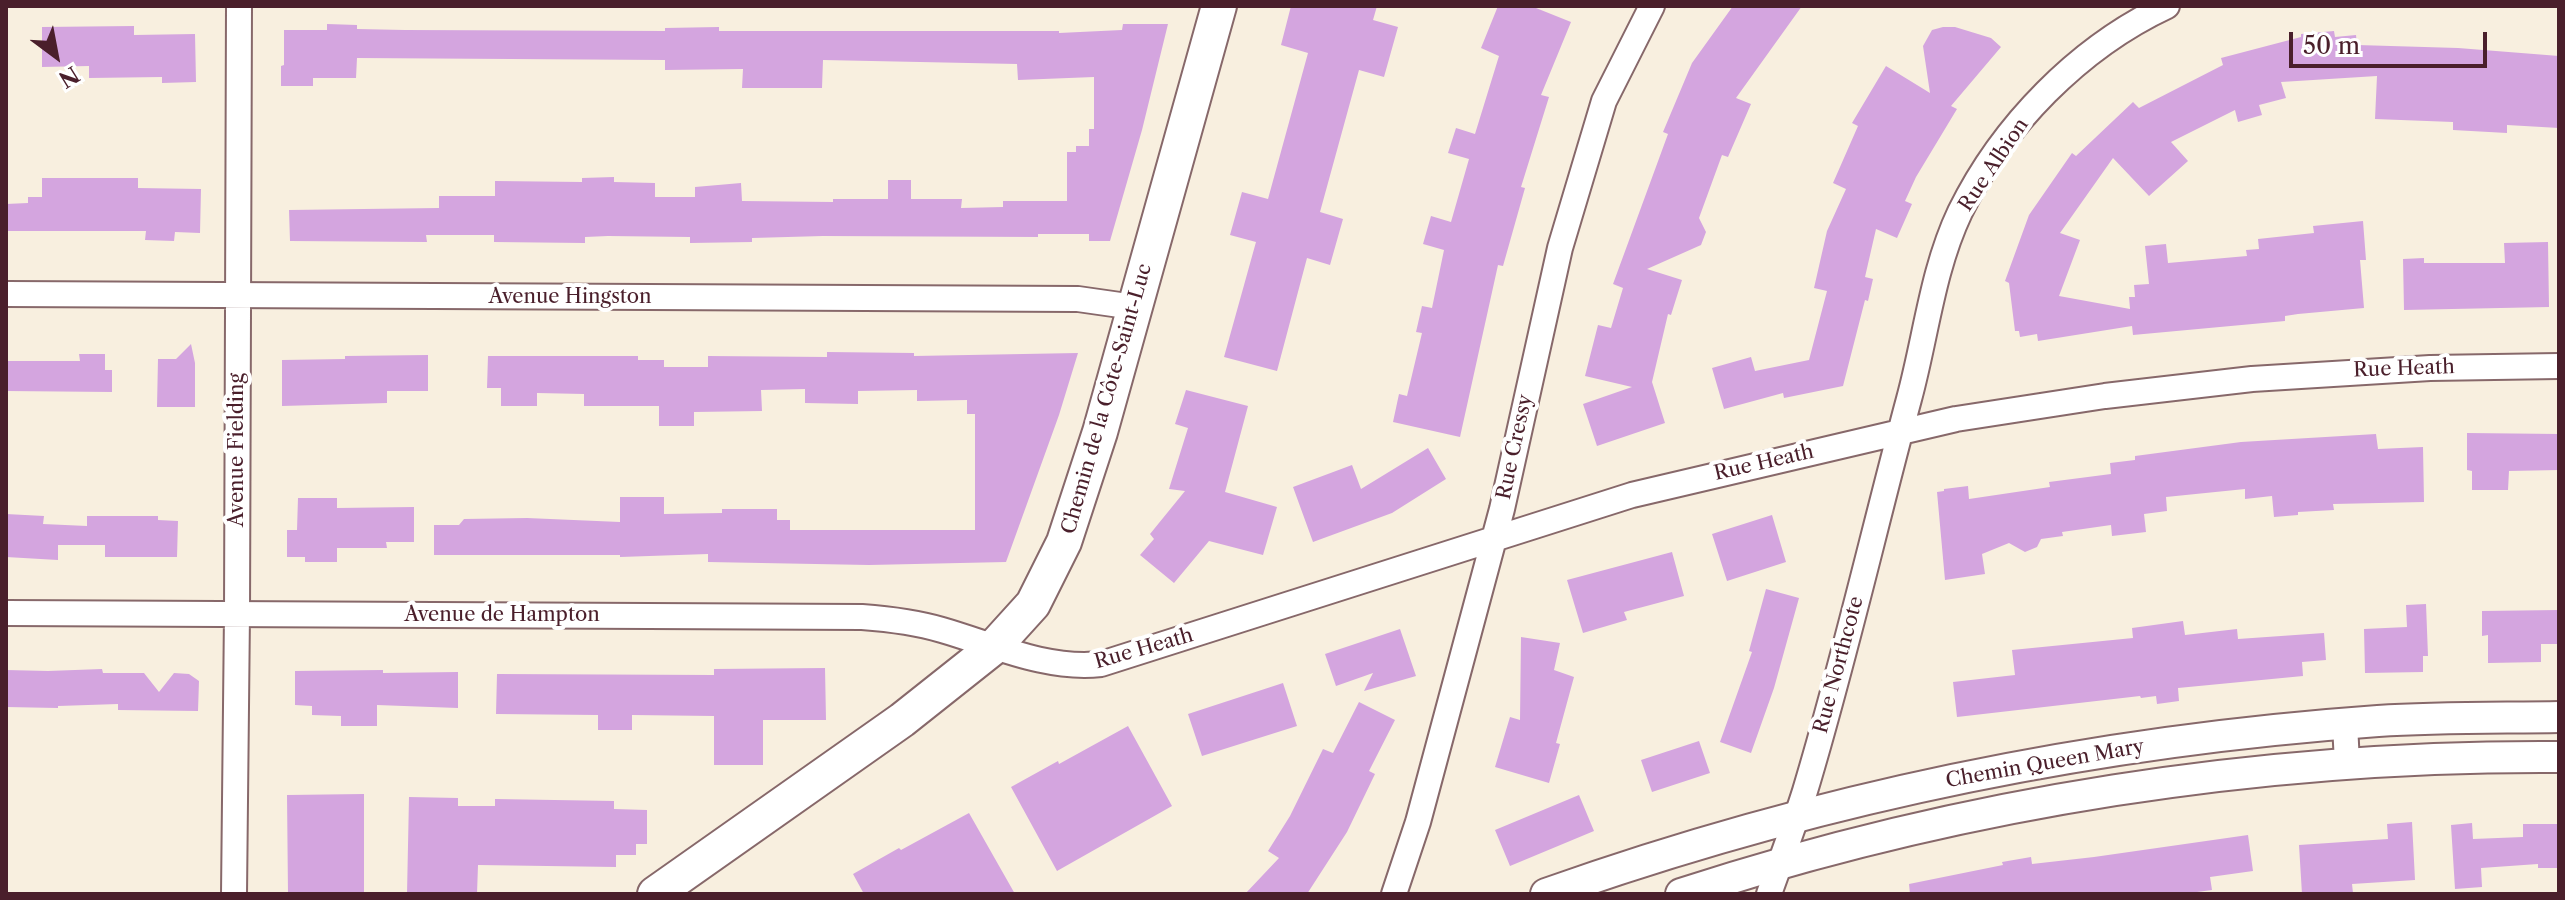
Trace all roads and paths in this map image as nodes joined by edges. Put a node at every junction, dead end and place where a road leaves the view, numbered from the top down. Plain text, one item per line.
1 (239, 6) edge
2 (1219, 6) edge
3 (1652, 6) edge
4 (2167, 6) edge
5 (6, 294) edge
6 (237, 295) junction
7 (1134, 307) junction
8 (2559, 366) edge
9 (1900, 433) junction
10 (1494, 538) junction
11 (6, 613) edge
12 (237, 613) junction
13 (994, 647) junction
14 (2559, 717) edge
15 (2345, 724) junction
16 (2559, 757) edge
17 (2347, 763) junction
18 (1797, 816) junction
19 (1781, 862) junction
20 (234, 894) edge
21 (655, 894) edge
22 (1394, 894) edge
23 (1546, 894) edge
24 (1681, 894) edge
25 (1769, 894) edge

1 - 6 street, Avenue Fielding
2 - 7 main road, Chemin de la Côte-Saint-Luc
3 - 10 street, Rue Cressy
4 - 9 street, Rue Albion
5 - 6 street, Avenue Hingston
6 - 7 street, Avenue Hingston
6 - 12 street, Avenue Fielding
7 - 13 main road, Chemin de la Côte-Saint-Luc
8 - 9 street, Rue Heath
9 - 10 street, Rue Heath
9 - 18 street, Rue Northcote
10 - 13 street, Rue Heath
10 - 22 street, Rue Cressy
11 - 12 street, Avenue de Hampton
12 - 13 street, Avenue de Hampton
12 - 20 street, Avenue Fielding
13 - 21 main road, Chemin de la Côte-Saint-Luc
14 - 15 street, Chemin Queen Mary
15 - 17 street
15 - 18 street, Chemin Queen Mary
16 - 17 street, Chemin Queen Mary
17 - 19 street, Chemin Queen Mary
18 - 19 street, Rue Northcote
18 - 23 street, Chemin Queen Mary
19 - 24 street, Chemin Queen Mary
19 - 25 street, Rue Northcote

